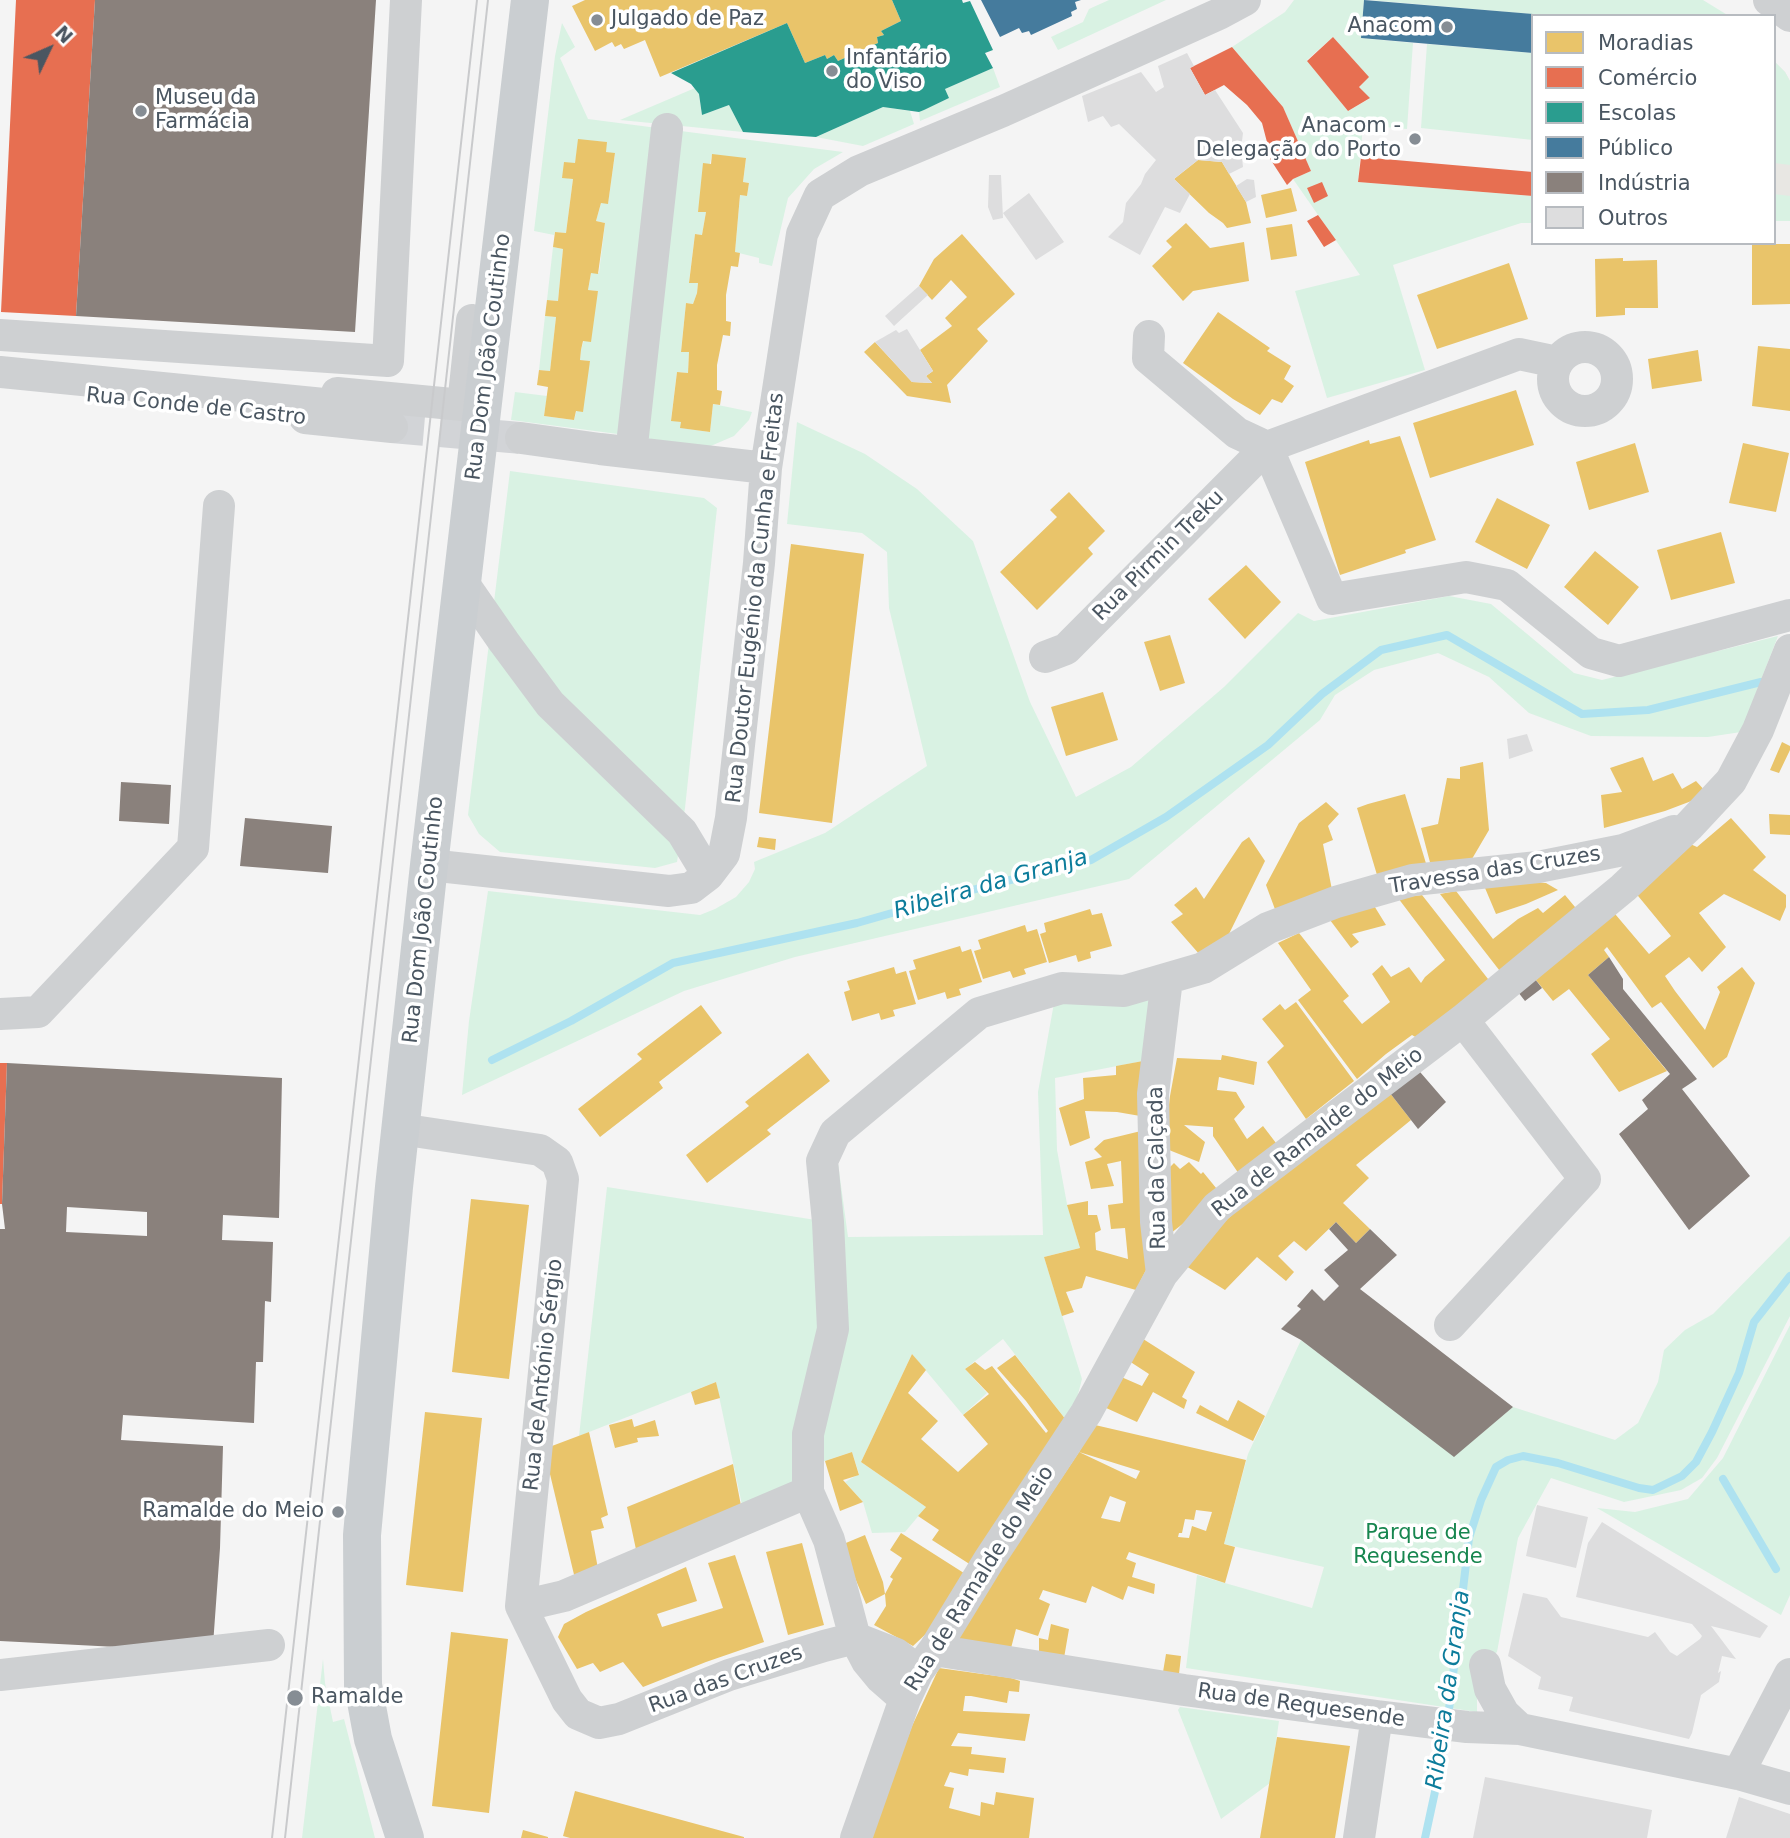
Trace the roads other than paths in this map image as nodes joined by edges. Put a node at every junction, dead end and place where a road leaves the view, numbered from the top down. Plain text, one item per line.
1 (406, 0) edge
2 (1245, 0) edge
3 (1769, 0) edge
4 (531, 2) edge
5 (1790, 16) edge
6 (667, 129) dead end
7 (493, 323) junction
8 (0, 335) edge
9 (1149, 336) dead end
10 (1557, 362) dead end
11 (0, 372) edge
12 (0, 393) edge
13 (394, 413) junction
14 (634, 436) dead end
15 (522, 438) tunnel mouth
16 (1267, 447) junction
17 (766, 468) junction
18 (219, 506) dead end
19 (463, 583) junction
20 (1790, 615) edge
21 (1790, 650) edge
22 (1045, 657) dead end
23 (1689, 826) junction
24 (429, 865) junction
25 (708, 875) junction
26 (1167, 979) junction
27 (0, 1014) edge
28 (1463, 1020) junction
29 (400, 1129) junction
30 (1162, 1274) junction
31 (1451, 1325) dead end
32 (808, 1492) junction
33 (521, 1606) junction
34 (855, 1638) junction
35 (270, 1645) dead end
36 (1485, 1665) dead end
37 (919, 1674) junction
38 (1790, 1674) edge
39 (0, 1675) edge
40 (1377, 1716) junction
41 (1520, 1728) junction
42 (1738, 1774) junction
43 (1790, 1789) edge
44 (405, 1838) edge
45 (856, 1838) edge
46 (1359, 1838) edge

1 - 8 street
2 - 17 street, Rua Doutor Eugénio da Cunha e Freitas
3 - 5 street
4 - 7 main road, Rua Dom João Coutinho
6 - 14 street
7 - 13 street
7 - 19 main road, Rua Dom João Coutinho
9 - 16 street
10 - 16 street
11 - 13 street
12 - 13 street, Rua Conde de Castro
15 - 17 street
16 - 20 street
16 - 22 street, Rua Pirmin Treku
17 - 25 street, Rua Doutor Eugénio da Cunha e Freitas
18 - 27 street
19 - 24 main road, Rua Dom João Coutinho
19 - 25 street
21 - 23 street, Rua de Ramalde do Meio
23 - 26 street, Travessa das Cruzes
23 - 28 street, Rua de Ramalde do Meio
24 - 25 street
24 - 29 main road, Rua Dom João Coutinho
26 - 30 street, Rua da Calçada
26 - 32 street, Travessa das Cruzes
28 - 30 street, Rua de Ramalde do Meio
28 - 31 street
29 - 33 street, Rua de António Sérgio
29 - 44 main road, Rua Dom João Coutinho
30 - 37 street, Rua de Ramalde do Meio
32 - 33 street
32 - 34 street, Travessa das Cruzes
33 - 34 street, Rua das Cruzes
34 - 37 street
35 - 39 street
36 - 41 street
37 - 40 street, Rua de Requesende
37 - 45 street, Rua de Ramalde do Meio
38 - 42 street
40 - 41 street, Rua de Requesende
40 - 46 street
41 - 42 street, Rua de Requesende
42 - 43 street, Rua de Requesende

